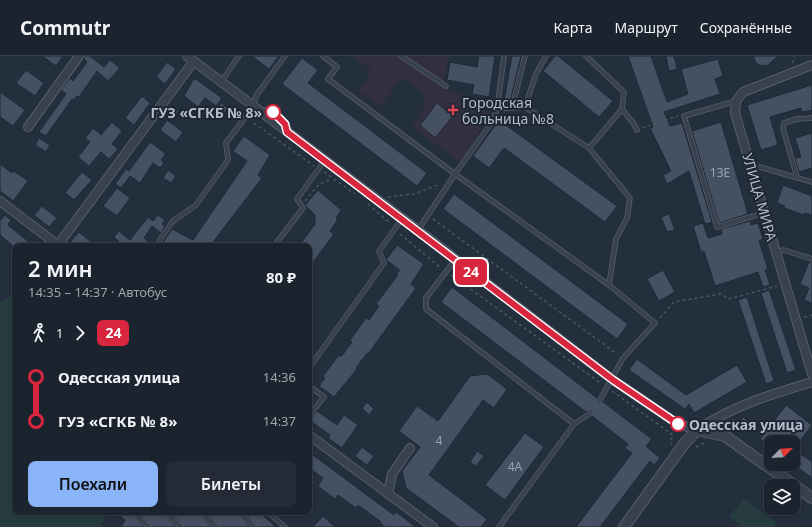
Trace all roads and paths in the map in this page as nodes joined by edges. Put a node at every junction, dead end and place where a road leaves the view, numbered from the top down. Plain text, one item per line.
1 (79, 56) edge
2 (187, 56) edge
3 (239, 56) edge
4 (285, 56) edge
5 (323, 56) edge
6 (401, 56) edge
7 (504, 56) edge
8 (525, 56) edge
9 (546, 56) edge
10 (586, 56) edge
11 (794, 56) edge
12 (194, 62) junction
13 (788, 65) dead end
14 (812, 65) edge
15 (221, 82) junction
16 (446, 86) dead end
17 (736, 101) junction
18 (253, 107) junction
19 (525, 107) junction
20 (512, 108) junction
21 (497, 109) junction
22 (622, 109) junction
23 (676, 116) dead end
24 (812, 118) edge
25 (28, 127) dead end
26 (637, 130) joint
27 (589, 148) junction
28 (325, 160) junction
29 (752, 169) junction
30 (455, 174) junction
31 (796, 178) junction
32 (333, 179) dead end
33 (451, 180) junction
34 (812, 182) edge
35 (0, 201) edge
36 (394, 201) dead end
37 (302, 206) junction
38 (764, 213) junction
39 (428, 216) junction
40 (402, 219) junction
41 (418, 230) junction
42 (54, 243) edge
43 (60, 243) edge
44 (161, 243) edge
45 (276, 243) edge
46 (776, 252) junction
47 (812, 259) edge
48 (455, 260) junction
49 (785, 284) junction
50 (609, 285) junction
51 (812, 314) edge
52 (802, 318) dead end
53 (655, 324) junction
54 (623, 358) junction
55 (312, 364) edge
56 (812, 374) edge
57 (613, 380) junction
58 (812, 382) edge
59 (312, 388) edge
60 (600, 400) dead end
61 (312, 412) edge
62 (589, 414) dead end
63 (733, 417) dead end
64 (574, 424) junction
65 (697, 430) junction
66 (312, 437) edge
67 (732, 441) junction
68 (410, 448) dead end
69 (388, 494) junction
70 (812, 498) edge
71 (135, 515) edge
72 (168, 515) edge
73 (203, 515) edge
74 (241, 515) edge
75 (271, 515) edge
76 (149, 527) edge
77 (182, 527) edge
78 (217, 527) edge
79 (255, 527) edge
80 (285, 527) edge
81 (433, 527) edge
82 (499, 527) edge
83 (624, 527) edge

1 - 25 street
2 - 12 street
3 - 15 lane
4 - 18 lane
5 - 30 lane
6 - 16 lane
7 - 21 lane
8 - 20 lane
9 - 19 lane
10 - 22 lane
11 - 13 path
12 - 15 street
12 - 43 street
14 - 17 street
15 - 18 street
17 - 29 street, УЛИЦА МИРА
17 - 38 lane
18 - 28 street
18 - 44 lane
19 - 20 lane
19 - 27 lane
20 - 21 lane
21 - 30 lane
22 - 26 lane
22 - 27 lane
23 - 26 path
24 - 31 lane
27 - 50 lane
28 - 37 lane
28 - 40 street
29 - 31 lane
29 - 38 street, УЛИЦА МИРА
30 - 33 lane
30 - 50 lane
31 - 34 lane
32 - 37 path
33 - 36 path
33 - 39 lane
35 - 42 street
37 - 45 lane
38 - 46 street, УЛИЦА МИРА
39 - 41 lane
39 - 54 path
40 - 41 street
40 - 55 lane
41 - 48 street
46 - 47 lane
46 - 49 street, УЛИЦА МИРА
48 - 57 street
48 - 64 lane
49 - 53 path
49 - 56 street, УЛИЦА МИРА
50 - 53 lane
51 - 52 path
53 - 54 lane
54 - 57 lane
57 - 60 lane
57 - 65 street
58 - 65 street
59 - 61 lane
62 - 64 lane
63 - 67 path
64 - 82 lane
65 - 67 street
65 - 83 street
66 - 69 street
67 - 70 street
68 - 69 street
69 - 81 street
71 - 76 lane
72 - 77 lane
73 - 78 lane
74 - 79 lane
75 - 80 lane

